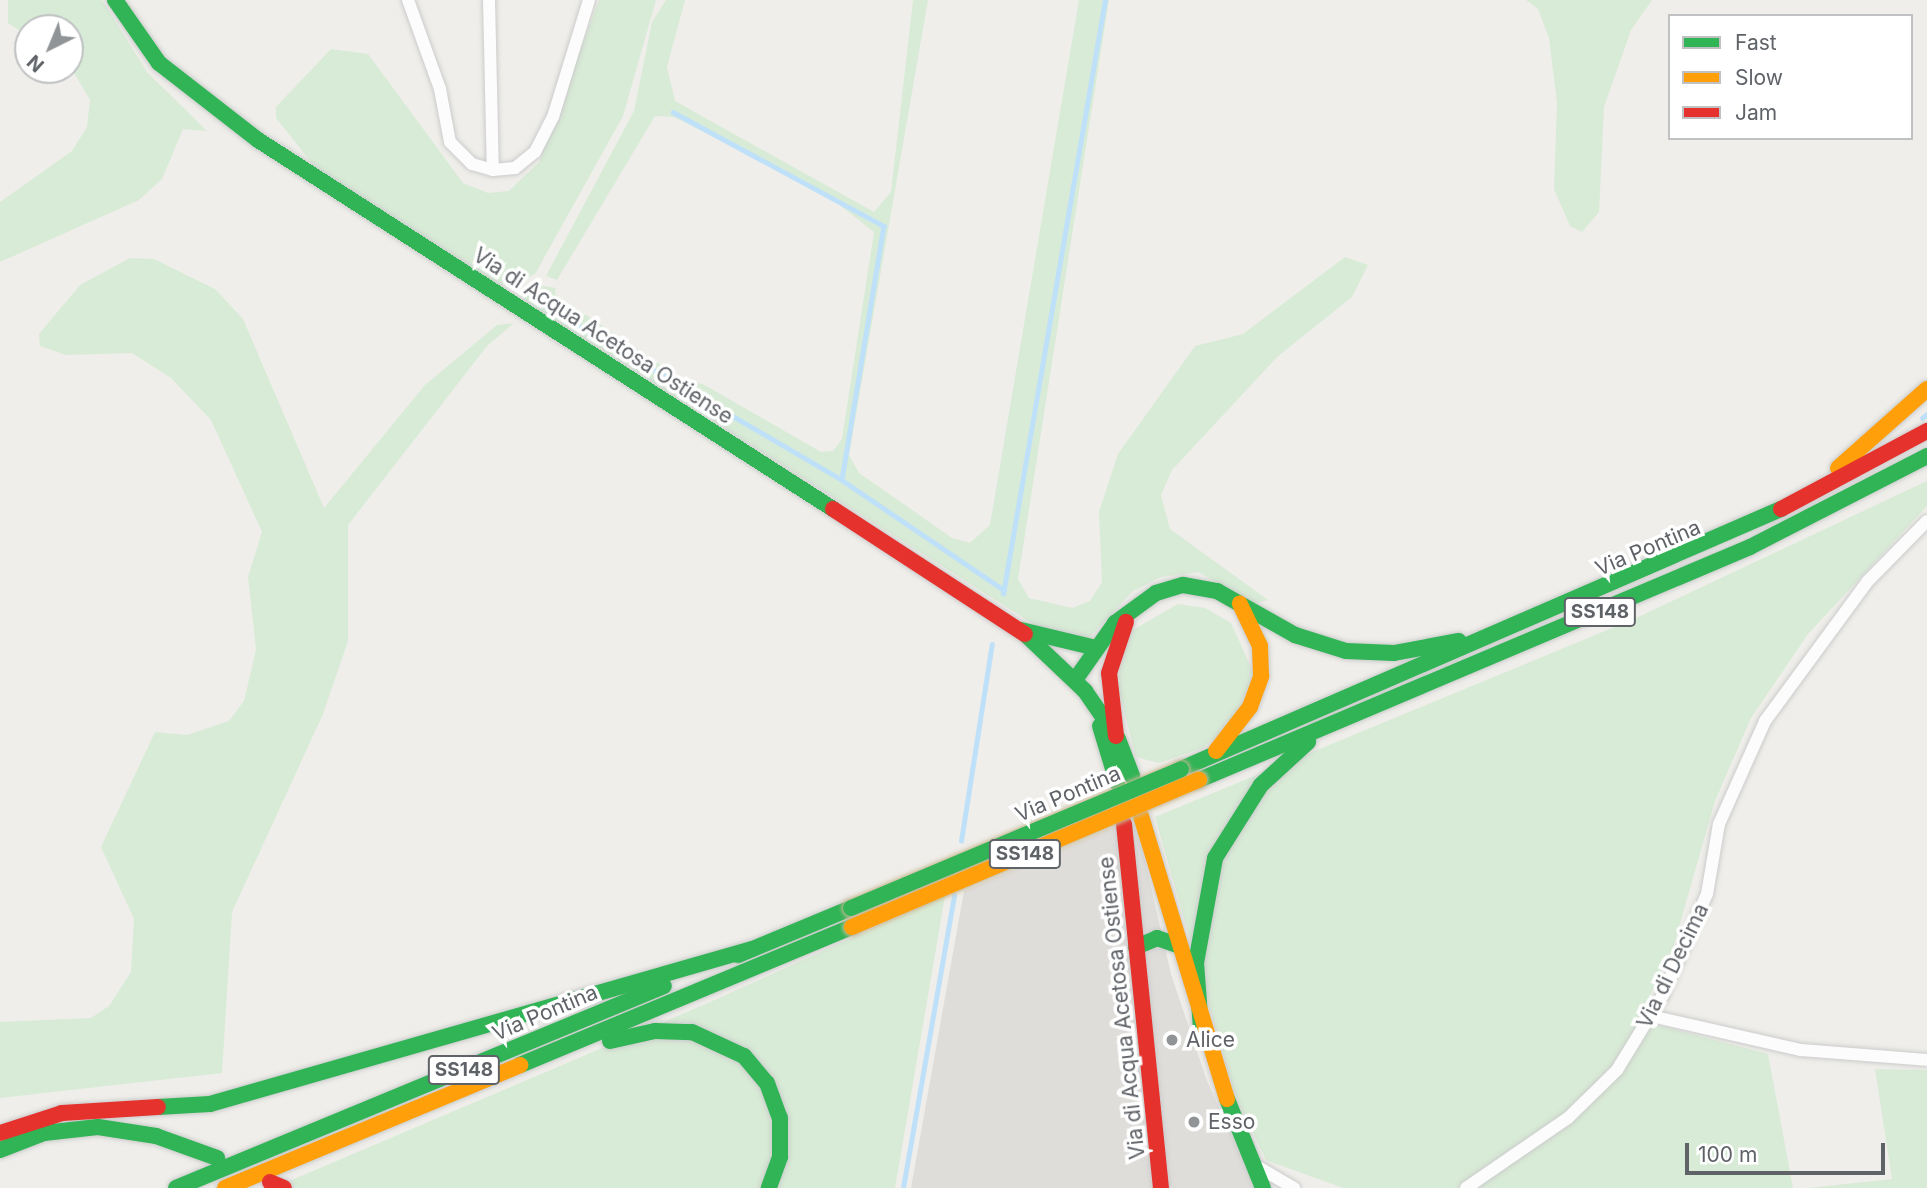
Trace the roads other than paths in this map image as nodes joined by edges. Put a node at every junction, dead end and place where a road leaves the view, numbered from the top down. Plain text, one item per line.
1 (114, 0) edge
2 (408, 0) edge
3 (489, 0) edge
4 (589, 0) edge
5 (493, 170) junction
6 (1927, 389) edge
7 (1927, 431) edge
8 (1927, 456) edge
9 (1927, 468) edge
10 (1853, 496) junction
11 (1772, 515) junction
12 (1927, 521) edge
13 (1238, 602) junction
14 (1135, 607) junction
15 (1021, 630) junction
16 (1497, 635) junction
17 (1092, 647) junction
18 (1080, 686) junction
19 (1343, 719) junction
20 (1116, 736) junction
21 (1210, 757) junction
22 (1141, 816) dead end
23 (1124, 824) dead end
24 (1170, 919) junction
25 (1134, 927) junction
26 (1177, 945) junction
27 (1136, 947) junction
28 (752, 949) junction
29 (1651, 1016) junction
30 (1201, 1029) junction
31 (1927, 1060) edge
32 (516, 1068) junction
33 (0, 1133) edge
34 (0, 1150) edge
35 (217, 1158) dead end
36 (1258, 1167) junction
37 (176, 1188) edge
38 (225, 1188) edge
39 (769, 1188) edge
40 (1161, 1188) edge
41 (1263, 1188) edge
42 (1294, 1188) edge
43 (1466, 1188) edge

1 - 15 main road, Via di Acqua Acetosa Ostiense
2 - 5 street
3 - 5 street
4 - 5 street
6 - 11 main road
7 - 11 main road, Via Pontina / SS148
8 - 10 main road, Via Pontina / SS148
9 - 10 main road
10 - 19 main road, Via Pontina / SS148
11 - 16 main road, Via Pontina / SS148
12 - 29 street, Via di Decima
13 - 14 main road
13 - 16 main road
13 - 21 main road
14 - 17 main road
14 - 20 main road
15 - 17 main road
15 - 18 main road, Via di Acqua Acetosa Ostiense
16 - 21 main road, Via Pontina / SS148
17 - 18 main road
18 - 20 main road, Via di Acqua Acetosa Ostiense
18 - 20 main road, Via di Acqua Acetosa Ostiense
19 - 30 main road
19 - 32 main road, Via Pontina / SS148, bridge
21 - 28 main road, Via Pontina / SS148, bridge
22 - 24 main road
23 - 25 main road, Via di Acqua Acetosa Ostiense
24 - 25 main road
24 - 26 main road
25 - 27 main road, Via di Acqua Acetosa Ostiense
26 - 27 main road
26 - 30 main road
27 - 40 main road, Via di Acqua Acetosa Ostiense
28 - 33 main road
28 - 37 main road, Via Pontina / SS148
29 - 31 street
29 - 43 street, Via di Decima
30 - 36 main road
32 - 38 main road, Via Pontina / SS148
32 - 39 main road
34 - 35 main road
36 - 41 main road
36 - 42 street

